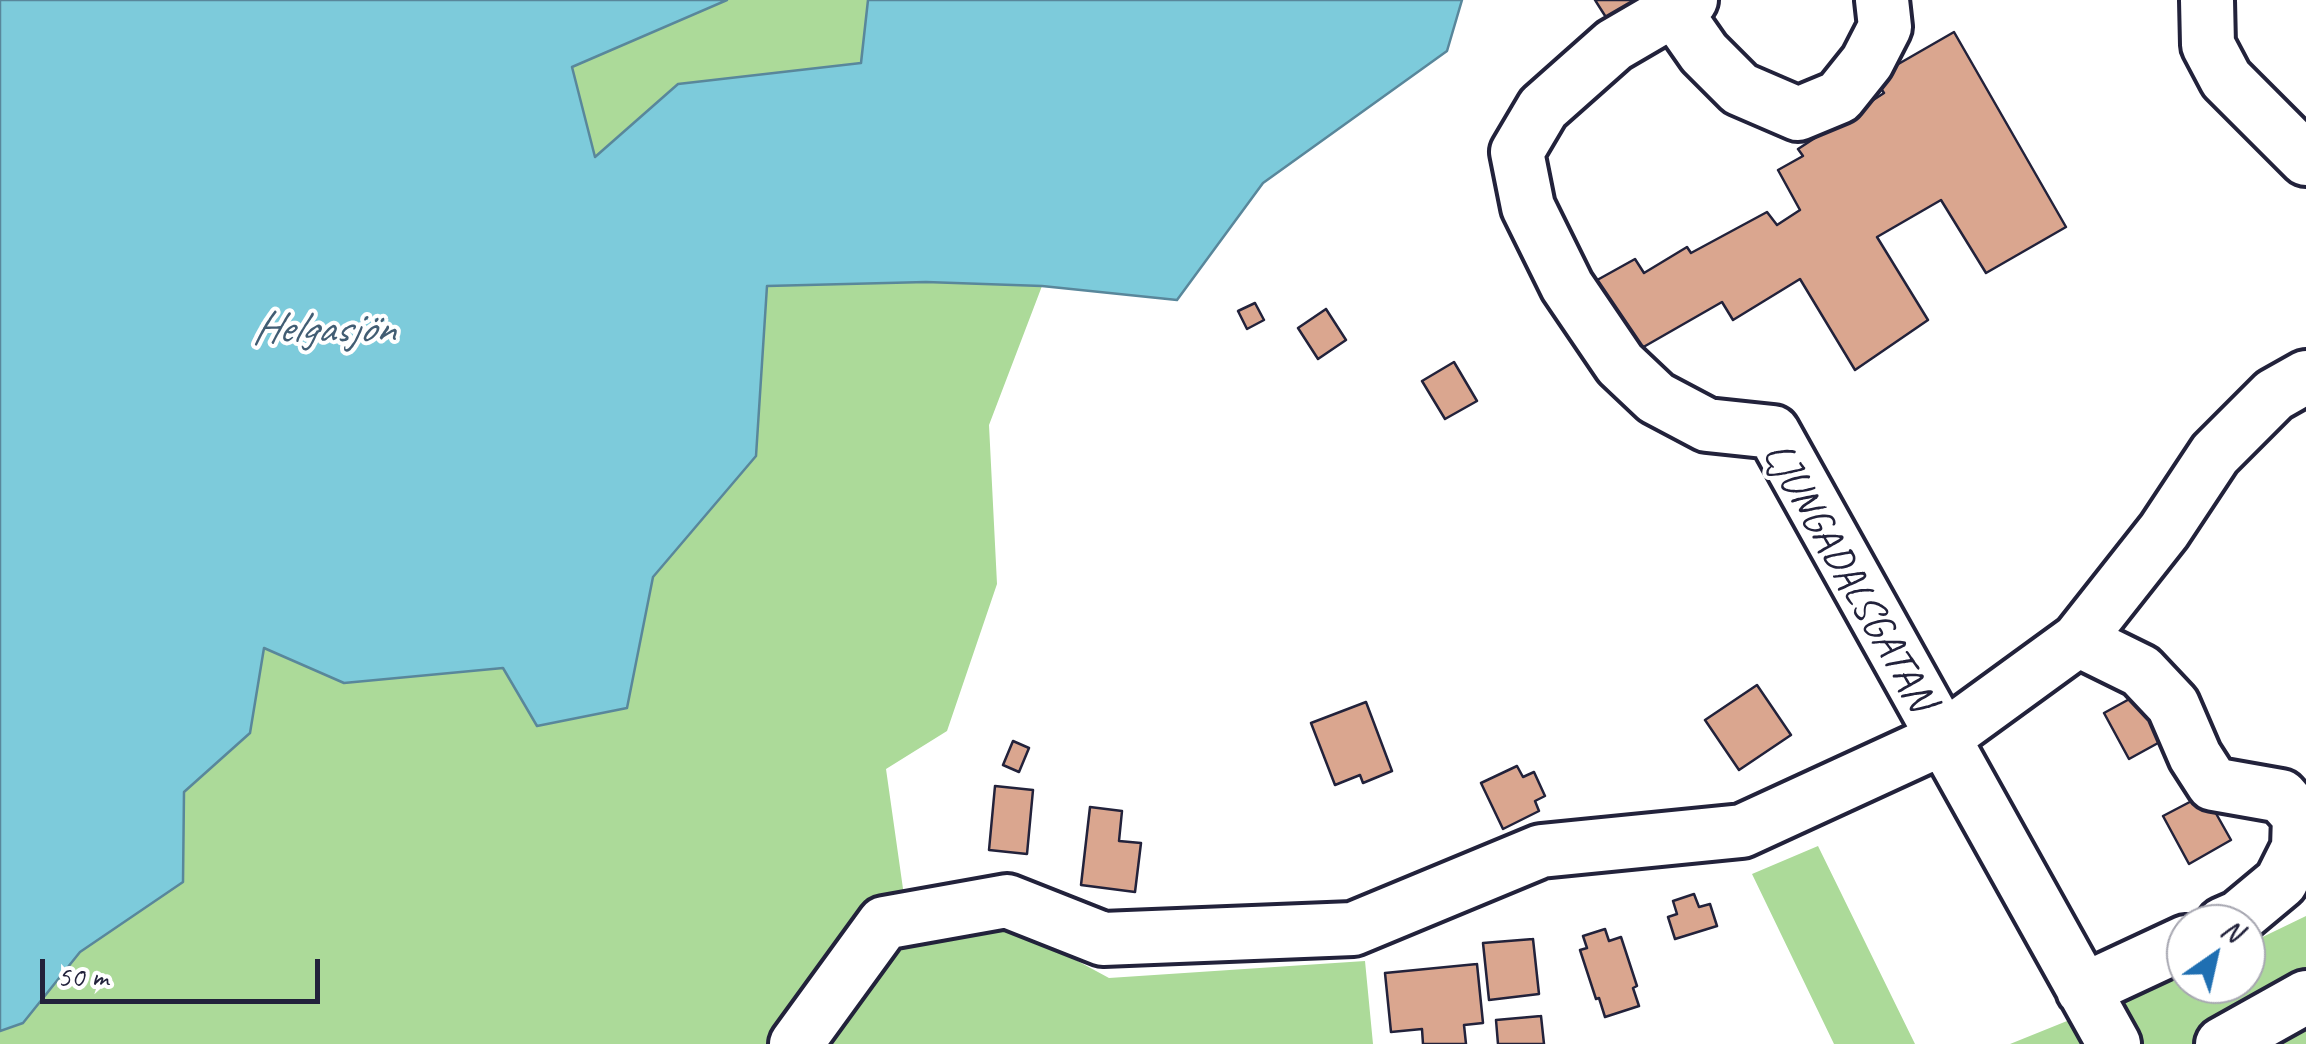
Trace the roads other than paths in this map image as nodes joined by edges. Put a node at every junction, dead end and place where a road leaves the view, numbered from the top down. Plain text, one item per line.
1 (1882, 0) edge
2 (2207, 0) edge
3 (1683, 5) edge
4 (2306, 159) edge
5 (2306, 377) edge
6 (2078, 640) junction
7 (1942, 739) junction
8 (2254, 904) edge
9 (2166, 951) edge
10 (2083, 990) junction
11 (2306, 997) edge
12 (796, 1044) edge
13 (2114, 1044) edge
14 (2222, 1044) edge

1 - 3 street, LJUNGADALSGATAN
2 - 4 street
3 - 7 street, LJUNGADALSGATAN
5 - 6 street, LJUNGADALSGATAN
6 - 7 street, LJUNGADALSGATAN
6 - 8 street
7 - 10 street, LJUNGADALSGATAN
7 - 12 street
9 - 10 street
10 - 13 street, LJUNGADALSGATAN
11 - 14 street

